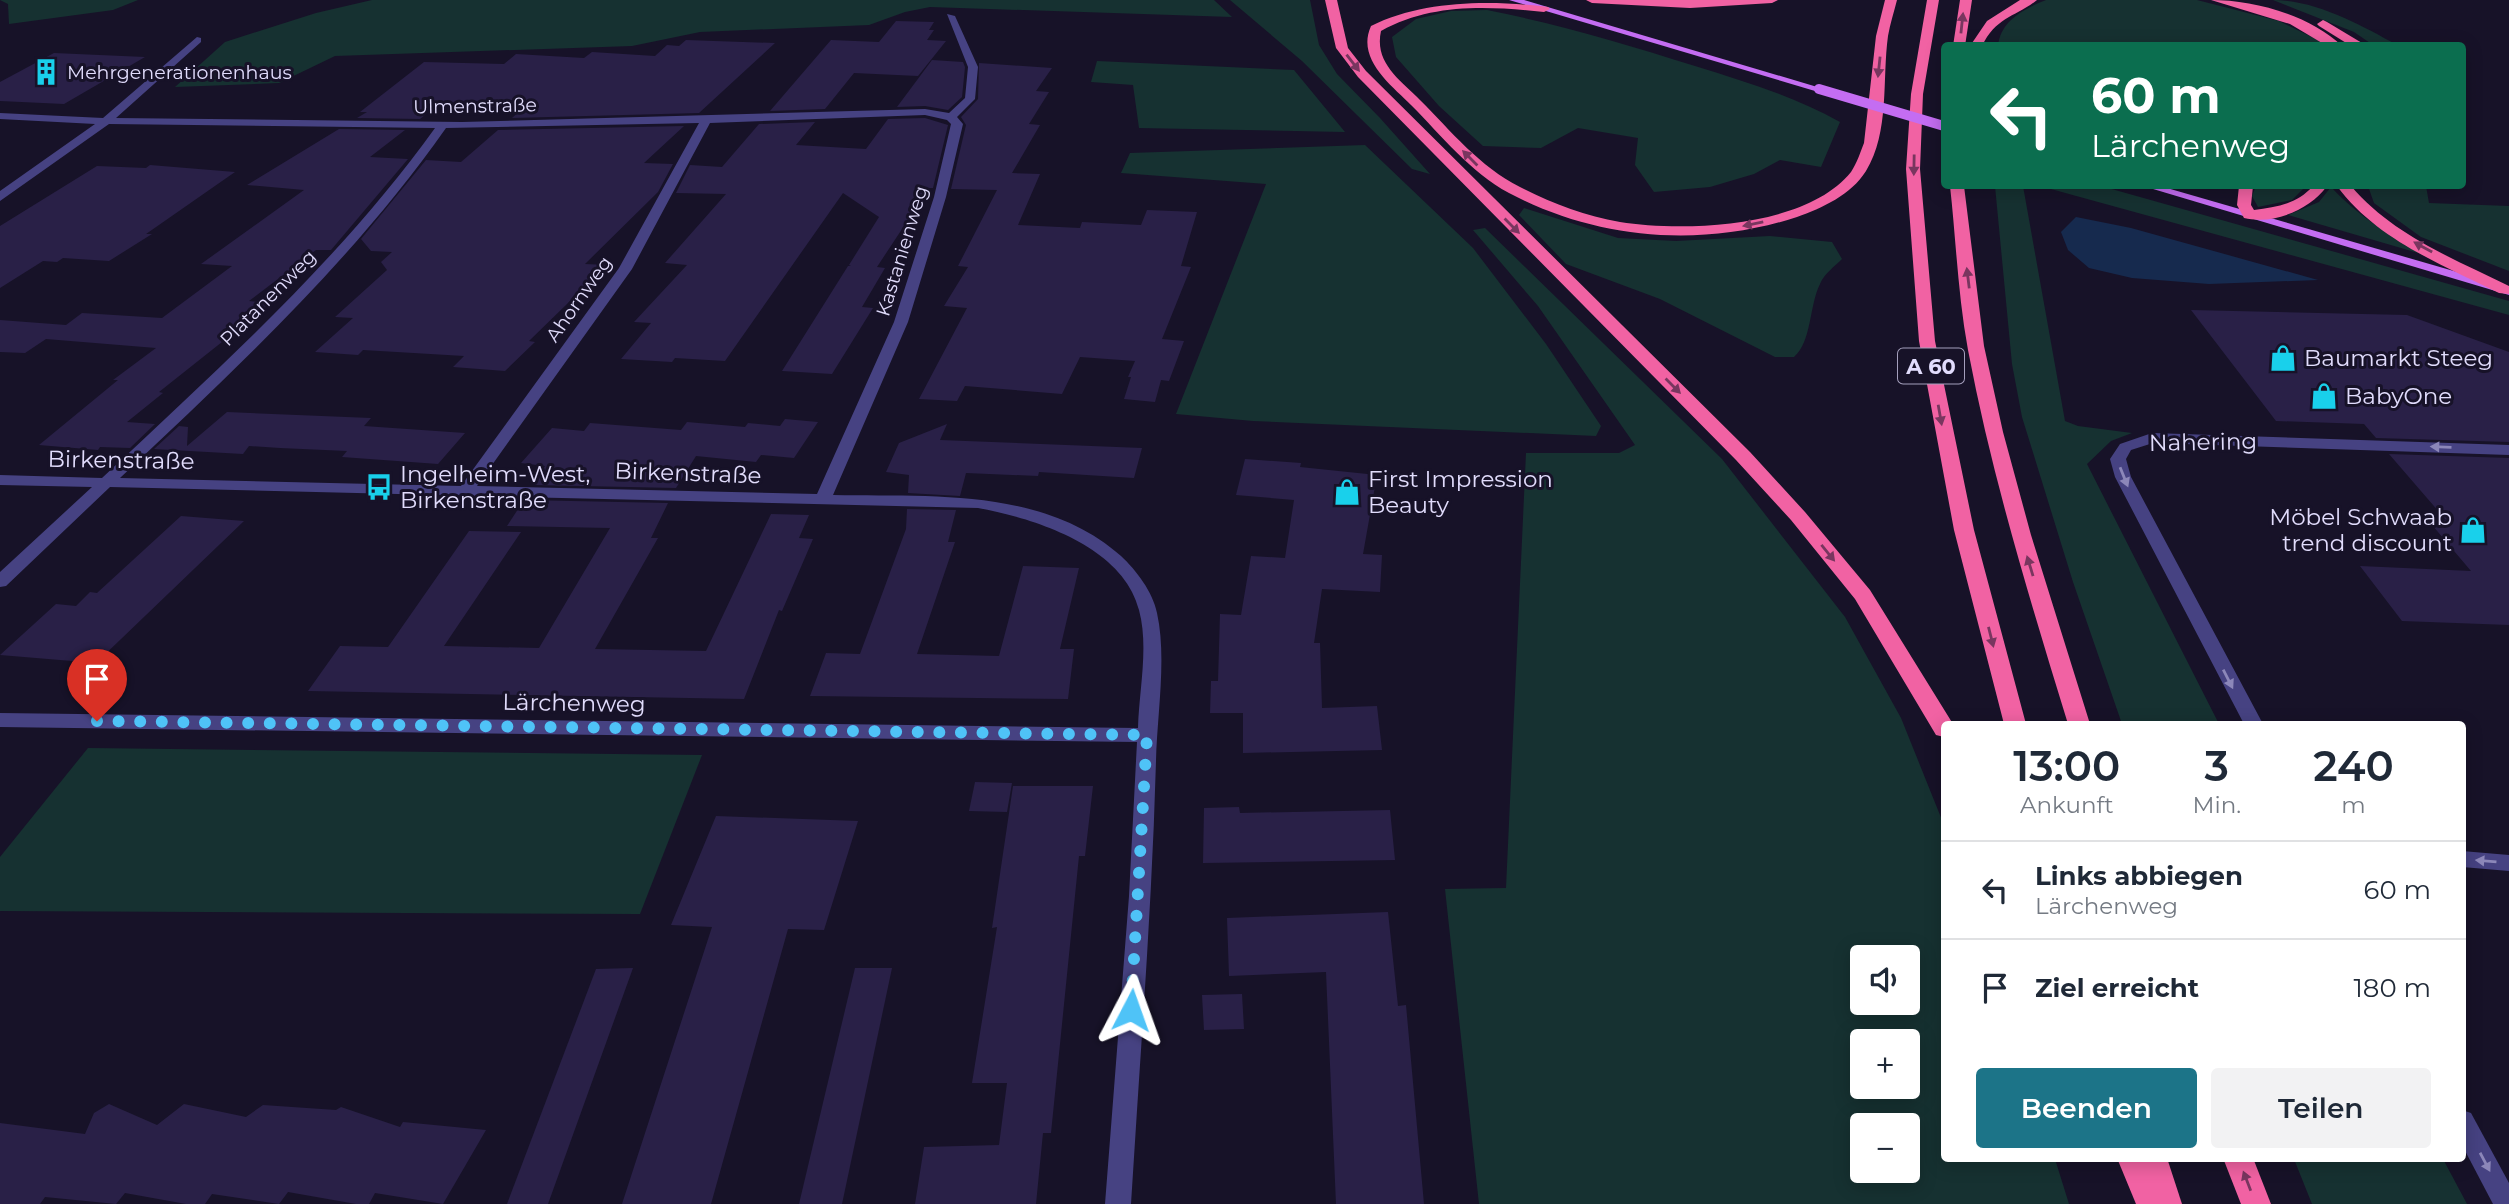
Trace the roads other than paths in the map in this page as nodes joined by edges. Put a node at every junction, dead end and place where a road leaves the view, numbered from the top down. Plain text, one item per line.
1 (1332, 0) edge
2 (1514, 0) edge
3 (1592, 0) edge
4 (1772, 0) edge
5 (1891, 0) edge
6 (1933, 0) edge
7 (1966, 0) edge
8 (2031, 0) edge
9 (2217, 0) edge
10 (2257, 0) edge
11 (1544, 9) junction
12 (950, 16) dead end
13 (197, 40) dead end
14 (1960, 42) edge
15 (1978, 42) edge
16 (2330, 42) edge
17 (2354, 42) edge
18 (0, 116) edge
19 (951, 117) junction
20 (706, 120) junction
21 (105, 122) junction
22 (1941, 125) edge
23 (442, 126) junction
24 (1956, 189) edge
25 (2159, 189) edge
26 (2246, 189) edge
27 (2318, 189) edge
28 (2346, 189) edge
29 (0, 197) edge
30 (2249, 215) junction
31 (2507, 291) edge
32 (2509, 450) edge
33 (0, 480) edge
34 (106, 483) junction
35 (467, 489) junction
36 (823, 499) junction
37 (0, 582) edge
38 (0, 720) edge
39 (2014, 721) edge
40 (2078, 721) edge
41 (2251, 721) edge
42 (1941, 724) edge
43 (1147, 735) junction
44 (2466, 859) edge
45 (2509, 863) edge
46 (2466, 1128) edge
47 (2134, 1162) edge
48 (2153, 1162) edge
49 (2240, 1162) edge
50 (1118, 1204) edge
51 (2151, 1204) edge
52 (2167, 1204) edge
53 (2256, 1204) edge
54 (2507, 1204) edge

1 -> 42 highway
2 - 11 main road
3 - 4 highway
5 -> 11 highway
6 -> 39 highway, A 60
14 -> 7 highway
8 - 15 highway
9 - 16 highway
10 - 17 highway
11 - 22 main road, bridge
12 - 19 street
13 - 21 street
18 - 21 street, Ulmenstraße
19 - 20 street, Ulmenstraße
19 - 36 street, Kastanienweg
20 - 23 street, Ulmenstraße
20 - 35 street, Ahornweg
21 - 23 street, Ulmenstraße
21 - 29 street
23 - 34 street, Platanenweg
40 -> 24 highway, A 60
25 - 30 main road
26 - 30 highway
27 - 30 highway
31 -> 28 highway
30 - 31 main road
32 -> 41 street, Nahering
33 - 34 street, Birkenstraße
34 - 35 street, Birkenstraße
34 - 37 street
35 - 36 street, Birkenstraße
36 - 43 street, Birkenstraße
38 - 43 street, Lärchenweg
43 - 50 street, Birkenstraße
45 -> 44 street
46 -> 54 street
47 - 51 highway
48 - 52 highway
53 -> 49 highway

